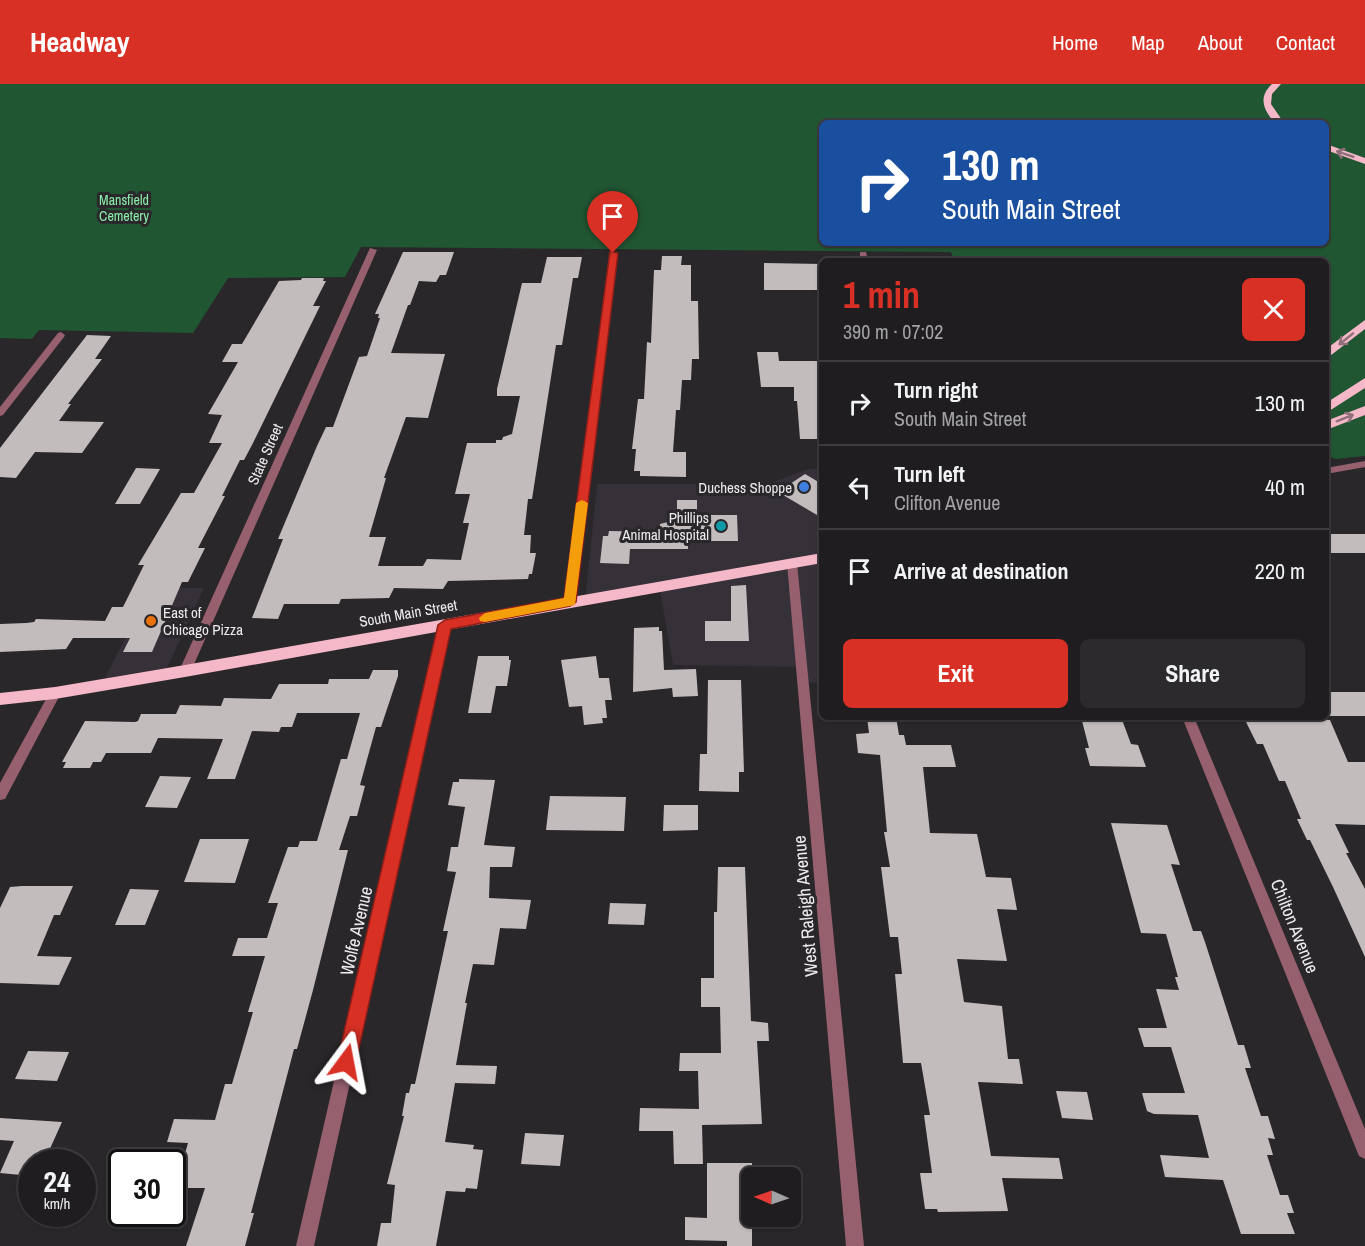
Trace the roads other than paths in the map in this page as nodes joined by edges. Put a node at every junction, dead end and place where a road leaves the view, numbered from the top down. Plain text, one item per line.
1 (1277, 84) edge
2 (1277, 120) edge
3 (1329, 148) edge
4 (1365, 161) edge
5 (373, 250) dead end
6 (613, 253) dead end
7 (1365, 324) edge
8 (62, 335) dead end
9 (1329, 353) edge
10 (1365, 382) edge
11 (1329, 407) edge
12 (1365, 410) edge
13 (0, 413) edge
14 (1329, 425) edge
15 (1365, 464) edge
16 (1329, 470) edge
17 (819, 558) edge
18 (792, 563) junction
19 (570, 602) junction
20 (445, 625) junction
21 (185, 671) junction
22 (55, 693) junction
23 (0, 699) edge
24 (1189, 720) edge
25 (0, 795) edge
26 (1365, 1150) edge
27 (305, 1246) edge
28 (855, 1246) edge

1 - 2 highway
4 -> 3 highway
5 - 21 street, State Street
6 - 19 street
7 -> 9 highway
8 - 13 street
10 - 11 highway
14 -> 12 highway
15 - 16 street
17 - 18 highway, South Main Street
18 - 19 highway, South Main Street
18 - 28 street, West Raleigh Avenue
19 - 20 highway, South Main Street
20 - 21 highway, South Main Street
20 - 27 street, Wolfe Avenue
21 - 22 highway, South Main Street
22 - 23 highway, South Main Street
22 - 25 street
24 - 26 street, Chilton Avenue

